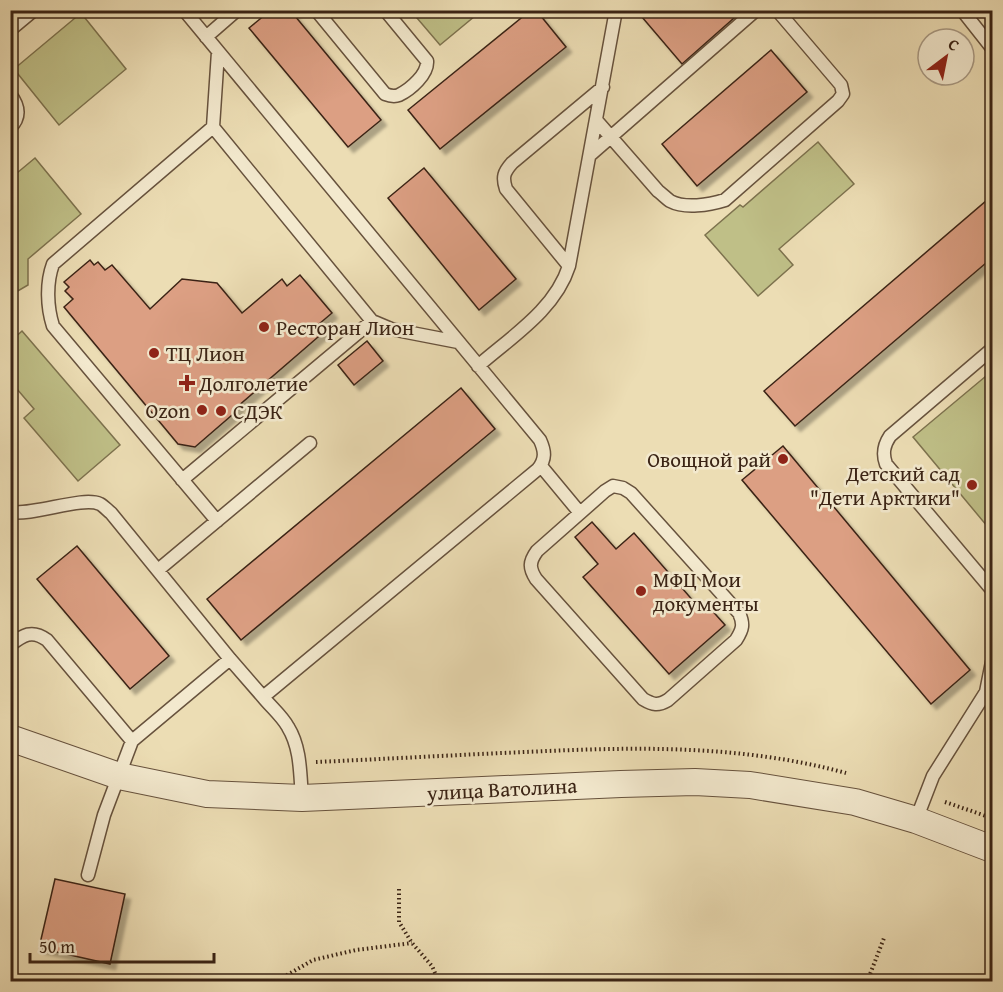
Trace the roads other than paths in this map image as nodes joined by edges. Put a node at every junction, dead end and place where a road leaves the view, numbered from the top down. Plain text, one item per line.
1 (34, 10) edge
2 (184, 10) edge
3 (237, 10) edge
4 (316, 10) edge
5 (385, 10) edge
6 (616, 10) edge
7 (756, 10) edge
8 (777, 10) edge
9 (962, 10) edge
10 (10, 30) edge
11 (206, 37) junction
12 (993, 48) edge
13 (218, 52) junction
14 (603, 87) junction
15 (10, 94) edge
16 (596, 120) junction
17 (10, 128) edge
18 (213, 128) junction
19 (610, 136) junction
20 (590, 155) junction
21 (569, 266) junction
22 (372, 321) junction
23 (458, 342) junction
24 (993, 349) edge
25 (478, 366) junction
26 (310, 443) dead end
27 (541, 466) junction
28 (182, 480) junction
29 (10, 512) edge
30 (580, 513) junction
31 (217, 521) junction
32 (158, 570) junction
33 (993, 590) edge
34 (10, 645) edge
35 (230, 659) junction
36 (993, 662) edge
37 (990, 696) edge
38 (263, 697) junction
39 (10, 738) edge
40 (132, 741) junction
41 (119, 776) junction
42 (302, 798) junction
43 (916, 820) junction
44 (993, 849) edge
45 (88, 875) dead end

1 - 10 lane
2 - 11 lane
3 - 11 lane
4 - 5 lane
6 - 14 lane
7 - 19 lane
8 - 19 lane
9 - 12 lane
11 - 13 lane
13 - 18 lane
13 - 23 lane
14 - 16 lane
14 - 21 lane
15 - 17 lane
16 - 19 lane
16 - 20 lane
18 - 22 lane
18 - 28 lane
19 - 20 lane
20 - 21 lane
21 - 25 lane
22 - 23 lane
22 - 28 lane
23 - 25 lane
24 - 33 lane
25 - 27 lane
26 - 31 lane
27 - 30 lane
27 - 38 lane
28 - 31 lane
29 - 32 lane
30 - 30 lane
31 - 32 lane
32 - 35 lane
34 - 40 lane
35 - 38 lane
35 - 40 lane
36 - 37 lane
37 - 43 lane
38 - 42 lane
39 - 41 street, улица Ватолина
40 - 41 lane
41 - 42 street, улица Ватолина
41 - 45 lane
42 - 43 street, улица Ватолина
43 - 44 street, улица Ватолина

